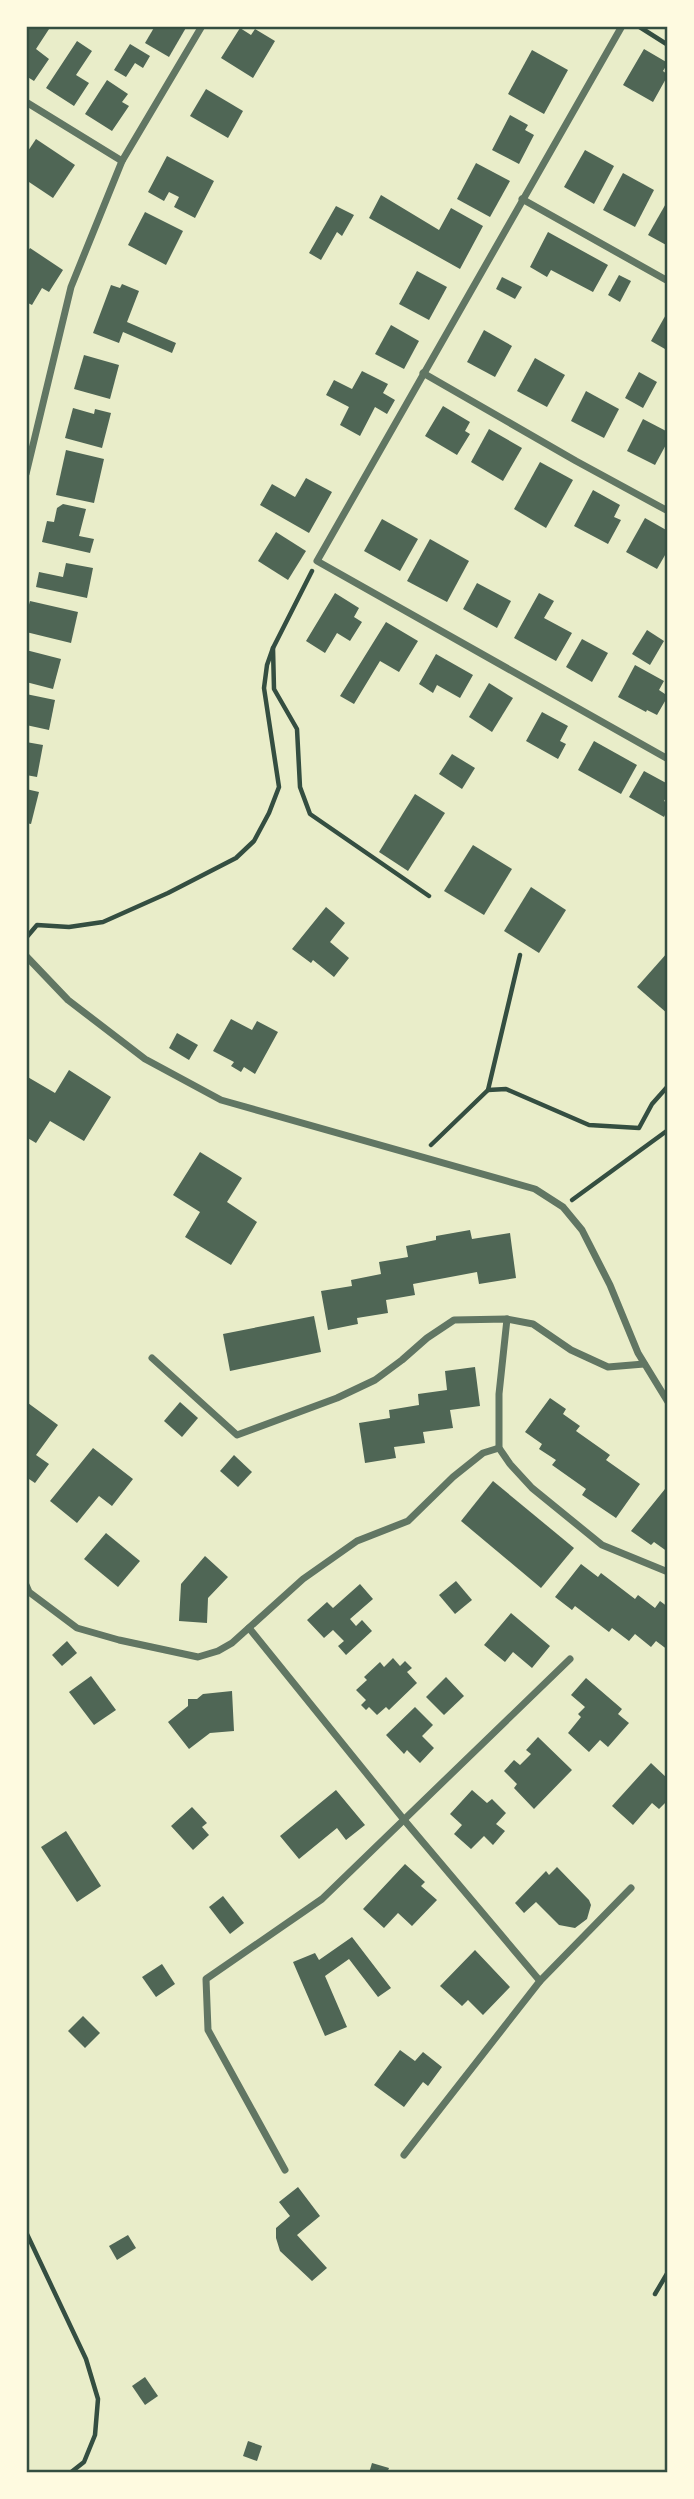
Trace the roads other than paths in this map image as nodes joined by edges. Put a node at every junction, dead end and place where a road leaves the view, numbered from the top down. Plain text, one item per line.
1 (202, 26) edge
2 (622, 26) edge
3 (26, 102) edge
4 (122, 161) junction
5 (522, 199) junction
6 (668, 281) edge
7 (424, 373) junction
8 (26, 474) edge
9 (668, 511) edge
10 (668, 759) edge
11 (26, 956) edge
12 (506, 1319) junction
13 (152, 1358) dead end
14 (644, 1364) junction
15 (668, 1402) edge
16 (499, 1448) junction
17 (668, 1572) edge
18 (26, 1585) edge
19 (248, 1628) junction
20 (570, 1659) dead end
21 (405, 1821) junction
22 (631, 1888) dead end
23 (540, 1981) junction
24 (404, 2155) dead end
25 (285, 2170) dead end

1 - 4 street
2 - 5 street
3 - 4 street
4 - 8 street
5 - 6 street
5 - 7 street
7 - 9 street
7 - 10 street
11 - 14 street
12 - 13 street
12 - 14 street
12 - 16 street
14 - 15 street
16 - 17 street
16 - 19 street
18 - 19 street
19 - 21 street
20 - 21 street
21 - 23 street
21 - 25 street
22 - 23 street
23 - 24 street

